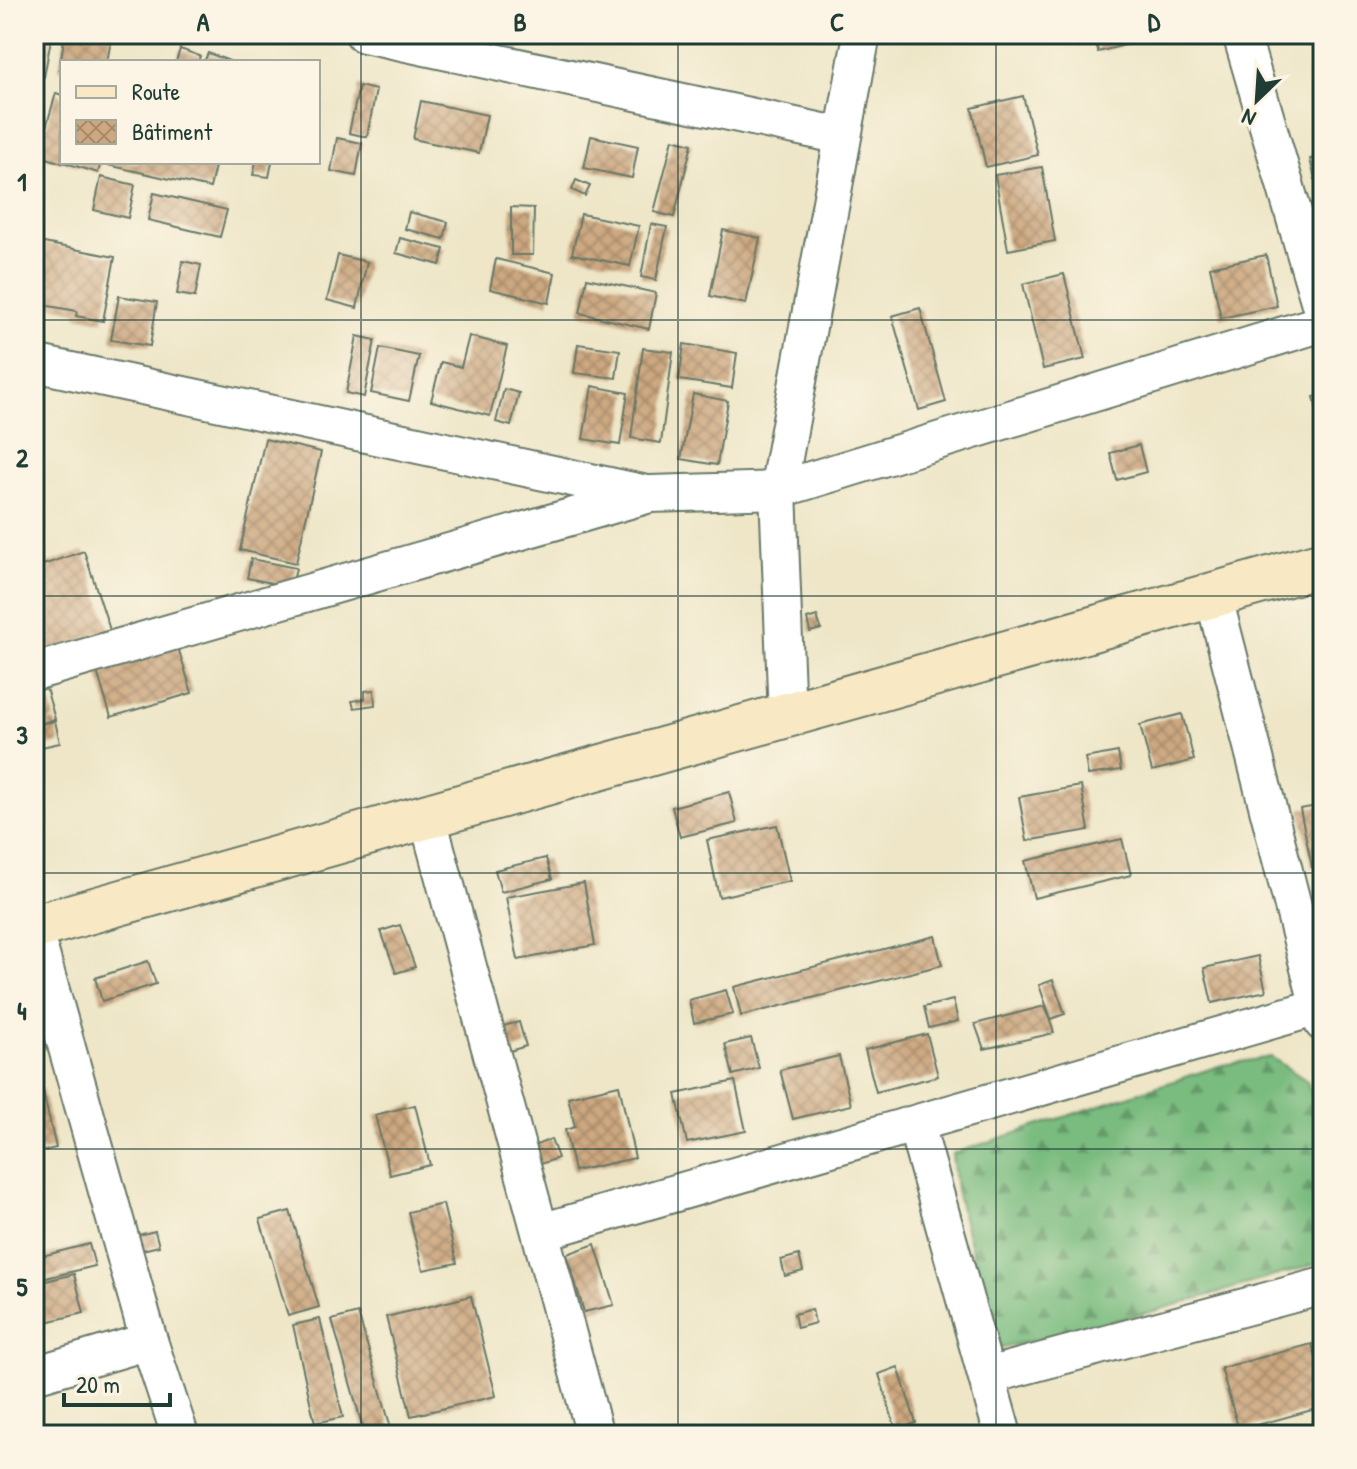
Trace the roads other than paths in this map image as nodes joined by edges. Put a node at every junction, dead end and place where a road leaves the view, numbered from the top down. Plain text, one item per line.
1 (364, 34) edge
2 (862, 34) edge
3 (1241, 34) edge
4 (842, 136) junction
5 (1323, 314) edge
6 (1323, 323) edge
7 (34, 363) edge
8 (778, 490) junction
9 (650, 494) junction
10 (1323, 564) edge
11 (1213, 594) junction
12 (34, 672) edge
13 (787, 717) junction
14 (428, 819) junction
15 (34, 928) edge
16 (1321, 1015) edge
17 (916, 1125) junction
18 (541, 1232) junction
19 (1323, 1286) edge
20 (149, 1341) junction
21 (34, 1375) edge
22 (987, 1376) junction
23 (180, 1435) edge
24 (595, 1435) edge
25 (1003, 1435) edge

1 - 4 street
2 - 4 street
3 - 5 street
4 - 8 street
6 - 8 street
7 - 9 street
8 - 9 street
8 - 13 street
9 - 12 street
10 - 11 street
11 - 13 street
11 - 16 street
13 - 14 street
14 - 15 street
14 - 18 street
15 - 20 street
16 - 17 street
17 - 18 street
17 - 22 street
18 - 24 street
19 - 22 street
20 - 21 street
20 - 23 street
22 - 25 street

